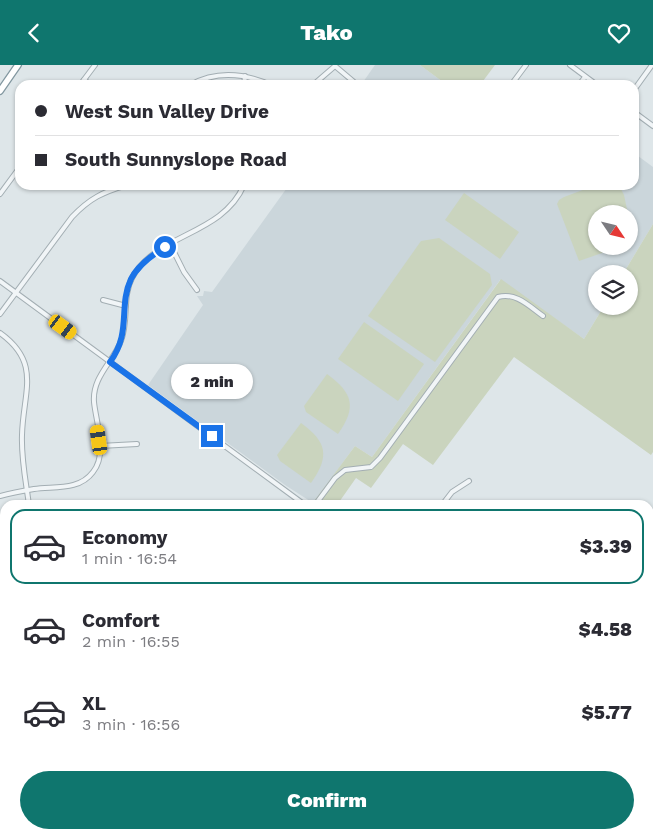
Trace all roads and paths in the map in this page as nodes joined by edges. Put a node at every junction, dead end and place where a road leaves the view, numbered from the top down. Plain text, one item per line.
1 (18, 65) edge
2 (95, 65) edge
3 (335, 65) edge
4 (526, 65) edge
5 (570, 65) edge
6 (652, 65) edge
7 (245, 76) junction
8 (586, 77) junction
9 (84, 80) edge
10 (201, 80) edge
11 (245, 80) edge
12 (257, 80) edge
13 (318, 80) edge
14 (352, 80) edge
15 (515, 80) edge
16 (583, 80) edge
17 (590, 80) edge
18 (639, 84) edge
19 (0, 91) edge
20 (639, 116) edge
21 (653, 126) edge
22 (15, 174) edge
23 (111, 190) edge
24 (241, 190) edge
25 (0, 194) edge
26 (170, 244) junction
27 (0, 281) edge
28 (197, 290) dead end
29 (16, 292) junction
30 (103, 300) dead end
31 (126, 307) junction
32 (0, 313) edge
33 (543, 316) dead end
34 (0, 333) edge
35 (110, 362) junction
36 (138, 444) dead end
37 (100, 445) junction
38 (470, 481) dead end
39 (27, 490) junction
40 (0, 496) edge
41 (28, 500) edge
42 (298, 500) edge
43 (319, 500) edge
44 (446, 500) edge

1 - 19 highway
2 - 9 street
3 - 13 street
3 - 14 street
4 - 15 street
5 - 8 street
6 - 18 street
7 - 10 street
7 - 11 street
7 - 12 street
8 - 16 street
8 - 17 street
20 - 21 street
22 - 25 street
23 - 29 street
24 - 26 street
26 - 28 street
26 - 31 street
27 - 29 street
29 - 32 street
29 - 35 street
30 - 31 street
31 - 35 street
33 - 43 street
34 - 39 street
35 - 37 street
35 - 42 street
36 - 37 street
37 - 39 street
38 - 44 street
39 - 40 street
39 - 41 street

